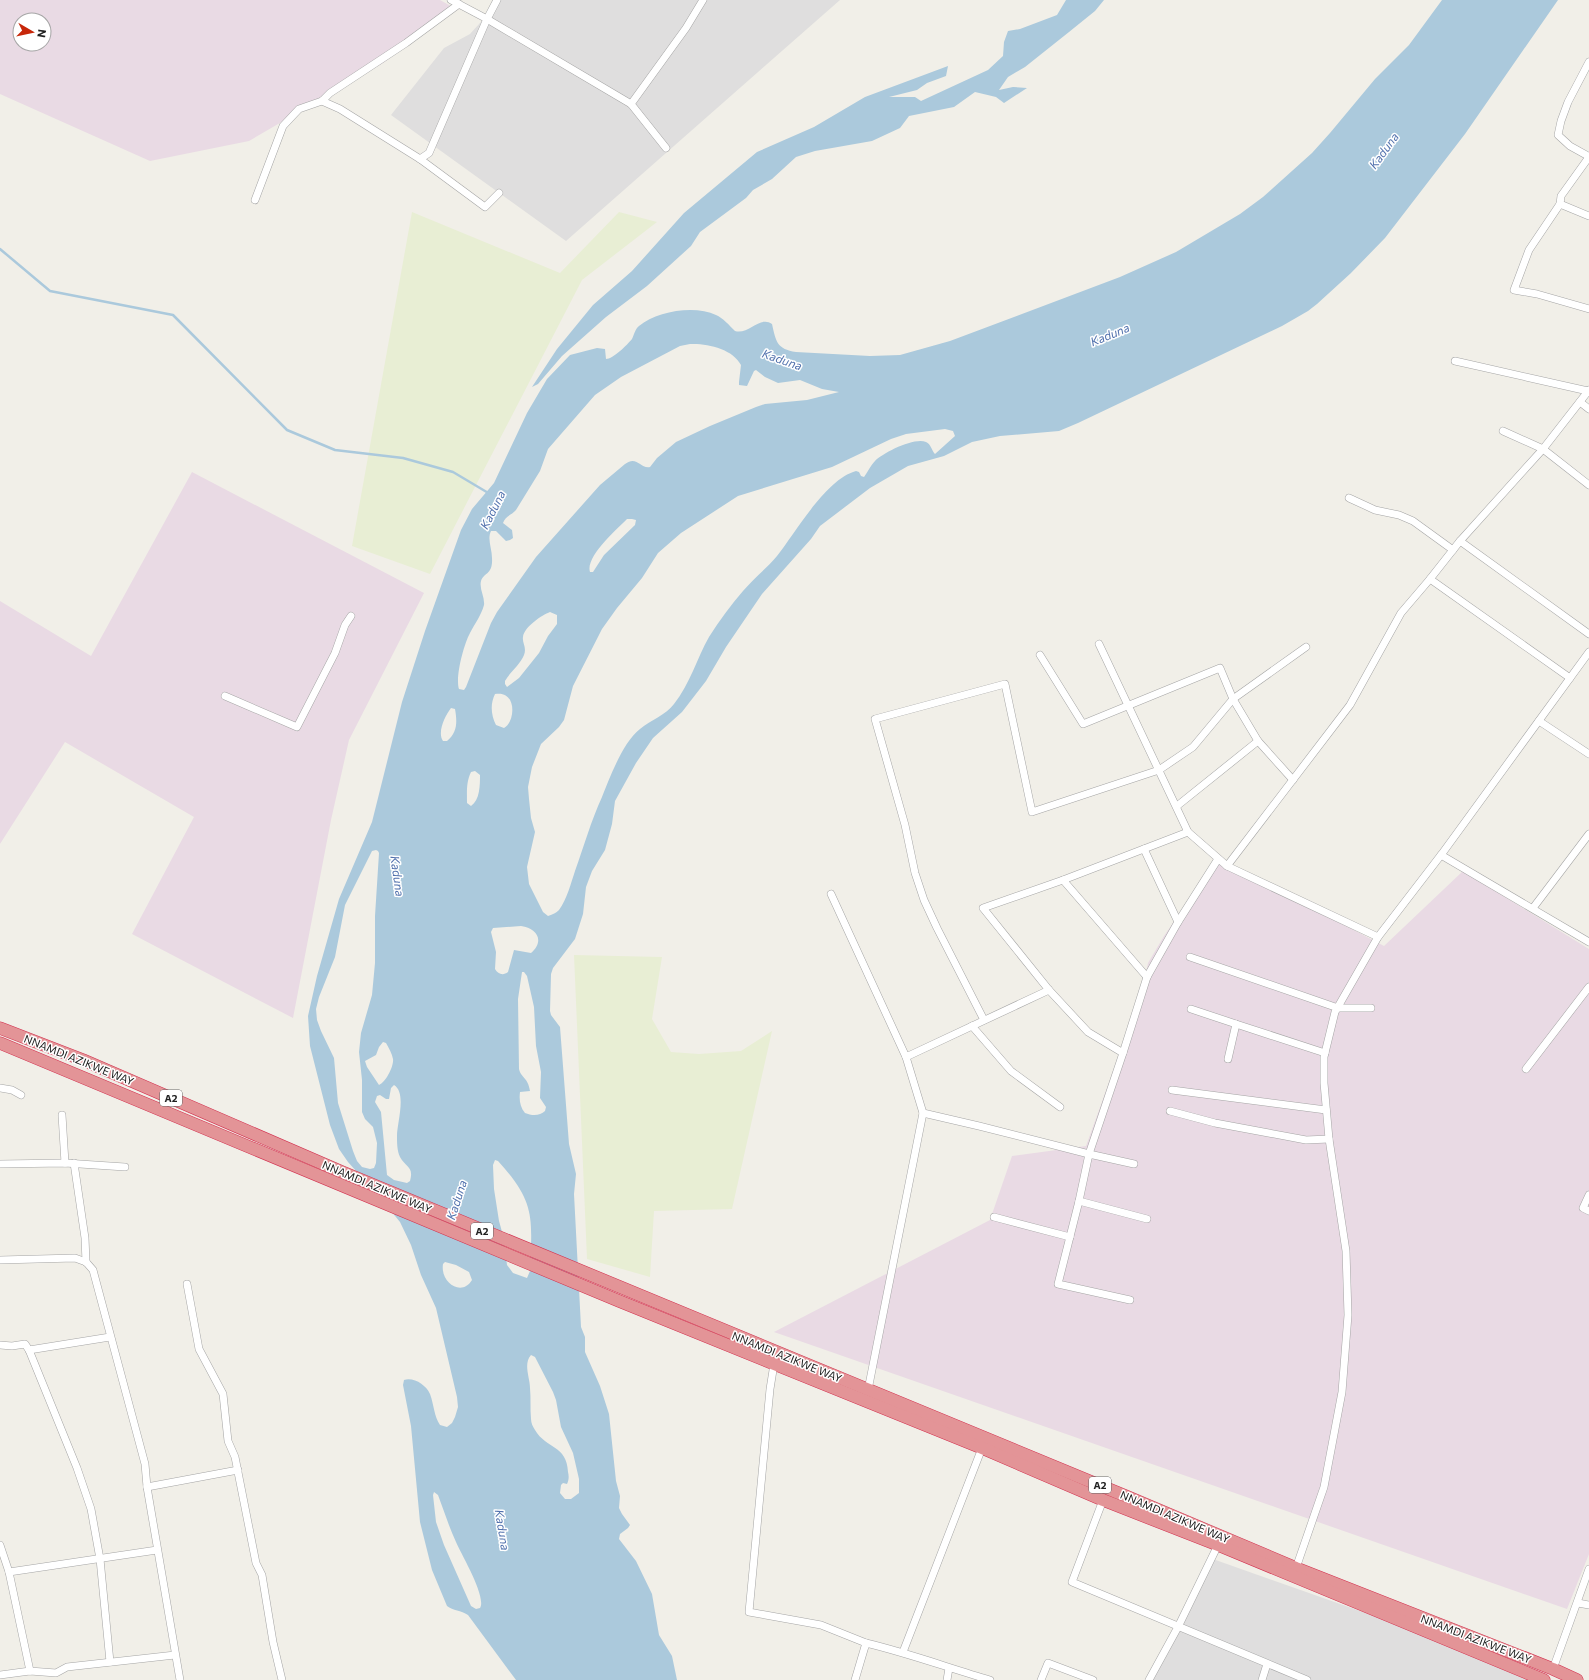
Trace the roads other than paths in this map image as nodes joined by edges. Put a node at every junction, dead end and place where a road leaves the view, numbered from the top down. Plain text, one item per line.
1 (451, 0) edge
2 (497, 0) edge
3 (703, 0) edge
4 (459, 4) junction
5 (487, 19) junction
6 (1589, 62) edge
7 (322, 101) junction
8 (631, 104) junction
9 (666, 148) dead end
10 (1589, 156) edge
11 (420, 159) junction
12 (499, 193) dead end
13 (255, 200) dead end
14 (1560, 204) junction
15 (1589, 216) edge
16 (1589, 309) edge
17 (1455, 361) dead end
18 (1589, 390) edge
19 (1580, 402) junction
20 (1589, 409) edge
21 (1503, 431) dead end
22 (1543, 449) junction
23 (1589, 485) edge
24 (1349, 498) dead end
25 (1460, 541) junction
26 (1453, 550) junction
27 (1430, 579) junction
28 (351, 616) dead end
29 (1589, 634) edge
30 (1099, 644) dead end
31 (1306, 648) dead end
32 (1589, 652) edge
33 (1040, 655) dead end
34 (1570, 678) junction
35 (225, 696) dead end
36 (1233, 700) junction
37 (1128, 706) junction
38 (1539, 722) junction
39 (1258, 741) junction
40 (1589, 754) edge
41 (1159, 770) junction
42 (1293, 780) junction
43 (1176, 806) junction
44 (1188, 832) junction
45 (1589, 834) edge
46 (1144, 849) junction
47 (1441, 855) junction
48 (1218, 859) junction
49 (1227, 866) junction
50 (1063, 880) junction
51 (830, 894) dead end
52 (1533, 908) junction
53 (1178, 922) junction
54 (1378, 937) junction
55 (1589, 942) edge
56 (1190, 957) dead end
57 (1147, 977) junction
58 (1589, 987) edge
59 (1049, 990) junction
60 (1338, 1008) junction
61 (1371, 1008) dead end
62 (1191, 1009) dead end
63 (984, 1020) junction
64 (1236, 1024) junction
65 (972, 1026) junction
66 (0, 1028) edge
67 (0, 1043) edge
68 (1123, 1053) junction
69 (1325, 1053) junction
70 (906, 1057) junction
71 (1228, 1059) dead end
72 (1526, 1069) dead end
73 (0, 1088) edge
74 (1172, 1090) dead end
75 (21, 1095) dead end
76 (1060, 1107) dead end
77 (1326, 1110) junction
78 (1170, 1111) dead end
79 (923, 1113) junction
80 (62, 1115) dead end
81 (1329, 1138) junction
82 (1089, 1154) junction
83 (65, 1163) junction
84 (74, 1163) junction
85 (0, 1164) edge
86 (1134, 1164) dead end
87 (125, 1167) dead end
88 (1589, 1195) edge
89 (1079, 1201) junction
90 (1589, 1211) edge
91 (994, 1217) dead end
92 (1147, 1219) dead end
93 (1070, 1237) junction
94 (0, 1260) edge
95 (86, 1262) junction
96 (187, 1284) dead end
97 (1130, 1300) dead end
98 (110, 1336) junction
99 (0, 1345) edge
100 (29, 1350) junction
101 (774, 1364) junction
102 (868, 1390) junction
103 (982, 1448) junction
104 (238, 1470) junction
105 (146, 1487) junction
106 (1103, 1500) junction
107 (0, 1545) edge
108 (1218, 1545) junction
109 (157, 1550) junction
110 (2, 1559) edge
111 (100, 1560) junction
112 (1296, 1568) junction
113 (1589, 1569) edge
114 (9, 1572) junction
115 (1578, 1603) junction
116 (1589, 1605) edge
117 (1178, 1627) junction
118 (866, 1643) junction
119 (903, 1652) junction
120 (175, 1655) junction
121 (110, 1662) junction
122 (1267, 1664) junction
123 (949, 1668) junction
124 (1553, 1669) junction
125 (30, 1671) junction
126 (0, 1675) edge
127 (57, 1677) edge
128 (180, 1680) edge
129 (282, 1680) edge
130 (855, 1680) edge
131 (947, 1680) edge
132 (990, 1680) edge
133 (1041, 1680) edge
134 (1093, 1680) edge
135 (1149, 1680) edge
136 (1262, 1680) edge
137 (1307, 1680) edge
138 (1544, 1680) edge
139 (1577, 1680) edge

1 - 4 street
2 - 5 street
3 - 8 street
4 - 5 street
4 - 7 street
5 - 8 street
5 - 11 street
6 - 10 street
7 - 11 street
7 - 13 street
8 - 9 street
10 - 14 street
11 - 12 street
14 - 15 street
14 - 16 street
17 - 18 street
18 - 19 street
19 - 20 street
19 - 22 street
21 - 22 street
22 - 23 street
22 - 25 street
24 - 26 street
25 - 26 street
25 - 29 street
26 - 27 street
27 - 34 street
27 - 42 street
28 - 35 street
30 - 37 street
31 - 36 street
32 - 34 street
33 - 37 street
34 - 38 street
36 - 37 street
36 - 39 street
36 - 41 street
37 - 41 street
38 - 40 street
38 - 47 street
39 - 42 street
39 - 43 street
41 - 43 street
41 - 63 street
42 - 49 street
43 - 44 street
44 - 46 street
44 - 48 street
45 - 52 street
46 - 50 street
46 - 53 street
47 - 52 street
47 - 54 street
48 - 49 street
48 - 53 street
49 - 54 street
50 - 57 street
50 - 59 street
51 - 70 street
52 - 55 street
53 - 57 street
54 - 60 street
56 - 60 street
57 - 68 street
58 - 72 street
59 - 63 street
59 - 68 street
60 - 61 street
60 - 69 street
62 - 64 street
63 - 65 street
64 - 69 street
64 - 71 street
65 - 70 street
65 - 76 street
66 - 102 highway, NNAMDI AZIKWE WAY / A2
67 - 101 highway, NNAMDI AZIKWE WAY / A2
68 - 82 street
69 - 77 street
70 - 79 street
73 - 75 street
74 - 77 street
77 - 81 street
78 - 81 street
79 - 82 street
79 - 102 street
80 - 83 street
81 - 112 street
82 - 86 street
82 - 89 street
83 - 84 street
83 - 85 street
84 - 87 street
84 - 95 street
88 - 90 street
89 - 92 street
89 - 93 street
91 - 93 street
93 - 97 street
94 - 95 street
95 - 98 street
96 - 104 street
98 - 100 street
98 - 105 street
99 - 100 street
100 - 111 street
101 - 103 highway, NNAMDI AZIKWE WAY / A2
101 - 118 street
102 - 112 highway, NNAMDI AZIKWE WAY / A2
103 - 106 highway, NNAMDI AZIKWE WAY / A2
103 - 119 street
104 - 105 street
104 - 129 street
105 - 109 street
106 - 108 highway, NNAMDI AZIKWE WAY / A2
106 - 117 street
107 - 110 street
108 - 117 street
108 - 138 highway, NNAMDI AZIKWE WAY / A2
109 - 111 street
109 - 120 street
110 - 114 street
111 - 114 street
111 - 121 street
112 - 124 highway, NNAMDI AZIKWE WAY / A2
113 - 115 street
114 - 125 street
115 - 116 street
115 - 124 street
117 - 122 street
117 - 135 street
118 - 119 street
118 - 130 street
119 - 123 street
120 - 121 street
120 - 128 street
121 - 127 street
122 - 136 street
122 - 137 street
123 - 131 street
123 - 132 street
124 - 139 highway, NNAMDI AZIKWE WAY / A2
125 - 126 street
125 - 127 street
133 - 134 street

